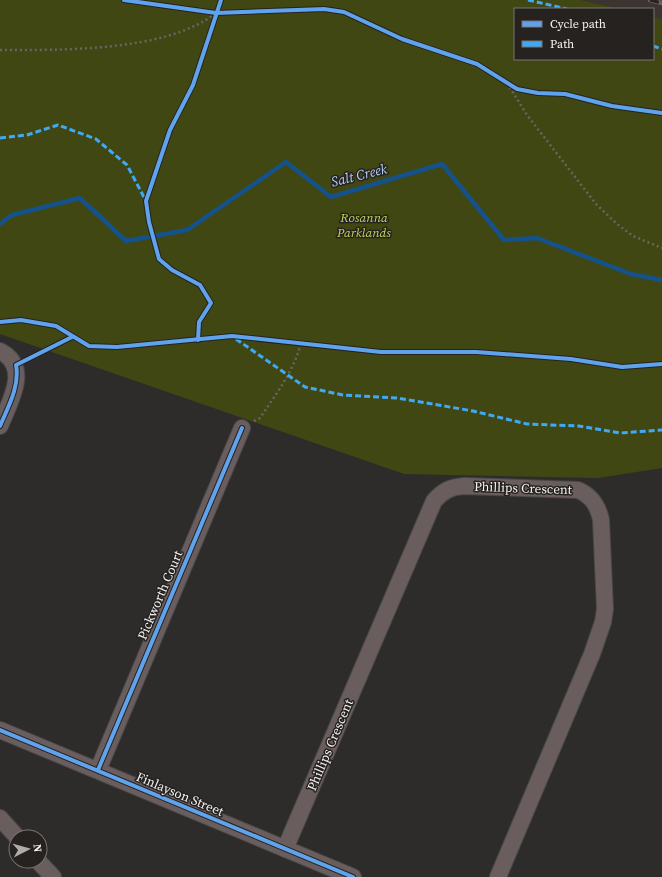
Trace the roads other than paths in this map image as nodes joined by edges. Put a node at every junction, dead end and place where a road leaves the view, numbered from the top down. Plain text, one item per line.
1 (0, 351) edge
2 (0, 426) edge
3 (242, 428) road end
4 (0, 730) edge
5 (98, 770) junction
6 (0, 818) edge
7 (10, 829) edge
8 (285, 849) junction
9 (46, 869) edge
10 (53, 877) edge
11 (353, 877) edge
12 (498, 877) edge

1 - 2 street
3 - 5 street, Pickworth Court
4 - 5 street, Finlayson Street
5 - 8 street, Finlayson Street
6 - 7 street
8 - 11 street, Finlayson Street
8 - 12 street, Phillips Crescent
9 - 10 street

